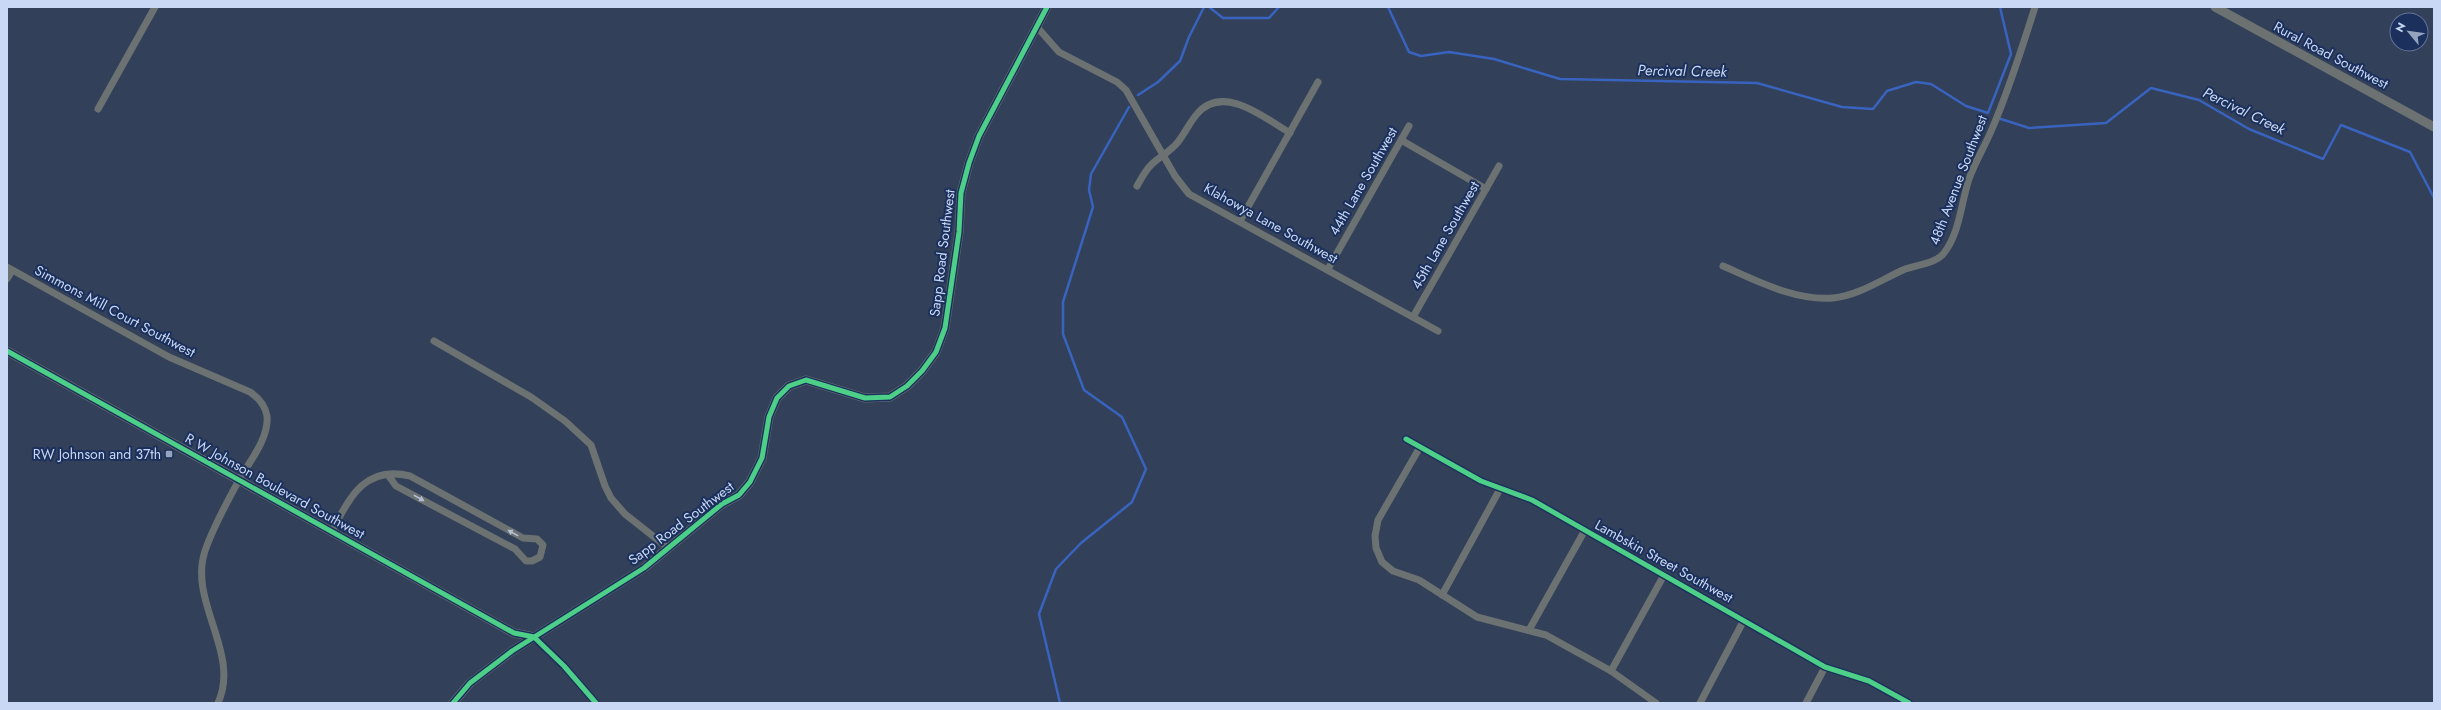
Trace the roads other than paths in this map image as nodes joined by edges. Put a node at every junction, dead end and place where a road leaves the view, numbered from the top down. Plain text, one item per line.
1 (155, 7) edge
2 (1047, 7) edge
3 (2035, 7) edge
4 (2215, 7) edge
5 (1037, 27) junction
6 (1318, 82) dead end
7 (98, 109) dead end
8 (1409, 126) dead end
9 (2434, 127) edge
10 (1290, 133) junction
11 (1401, 140) junction
12 (1165, 156) junction
13 (1499, 166) dead end
14 (1137, 186) dead end
15 (1486, 189) junction
16 (1240, 221) junction
17 (1723, 266) dead end
18 (10, 269) edge
19 (1328, 269) junction
20 (7, 279) edge
21 (1413, 317) junction
22 (1438, 332) dead end
23 (434, 341) dead end
24 (7, 351) edge
25 (1406, 439) dead end
26 (1420, 447) junction
27 (388, 475) junction
28 (239, 480) junction
29 (1500, 490) junction
30 (1585, 530) junction
31 (332, 531) junction
32 (668, 548) junction
33 (1664, 575) junction
34 (1442, 595) junction
35 (1744, 620) junction
36 (1529, 630) junction
37 (534, 637) junction
38 (1825, 667) junction
39 (1611, 671) junction
40 (218, 703) edge
41 (453, 703) edge
42 (596, 703) edge
43 (1656, 703) edge
44 (1700, 703) edge
45 (1806, 703) edge
46 (1909, 703) edge

1 - 7 street
2 - 5 street, Sapp Road Southwest
3 - 17 street, 48th Avenue Southwest
4 - 9 street, Rural Road Southwest
5 - 12 street, Klahowya Lane Southwest
5 - 32 street, Sapp Road Southwest
6 - 10 street
8 - 11 street, 44th Lane Southwest
10 - 12 street
10 - 16 street
11 - 15 street
11 - 19 street, 44th Lane Southwest
12 - 14 street
12 - 16 street, Klahowya Lane Southwest
13 - 15 street, 45th Lane Southwest
15 - 21 street, 45th Lane Southwest
16 - 19 street, Klahowya Lane Southwest
18 - 20 street
18 - 28 street, Simmons Mill Court Southwest
19 - 21 street, Klahowya Lane Southwest
21 - 22 street, Klahowya Lane Southwest
23 - 32 street
24 - 28 street, R W Johnson Boulevard Southwest
25 - 26 street, Lambskin Street Southwest
26 - 29 street, Lambskin Street Southwest
26 - 34 street
27 -> 27 street
27 - 31 street
28 - 31 street, R W Johnson Boulevard Southwest
28 - 40 street, Simmons Mill Court Southwest
29 - 30 street, Lambskin Street Southwest
29 - 34 street
30 - 33 street, Lambskin Street Southwest
30 - 36 street
31 - 37 street, R W Johnson Boulevard Southwest
32 - 37 street, Sapp Road Southwest
33 - 35 street, Lambskin Street Southwest
33 - 39 street
34 - 36 street
35 - 38 street, Lambskin Street Southwest
35 - 44 street
36 - 39 street
37 - 41 street, Sapp Road Southwest
37 - 42 street
38 - 45 street
38 - 46 street, Lambskin Street Southwest
39 - 43 street

